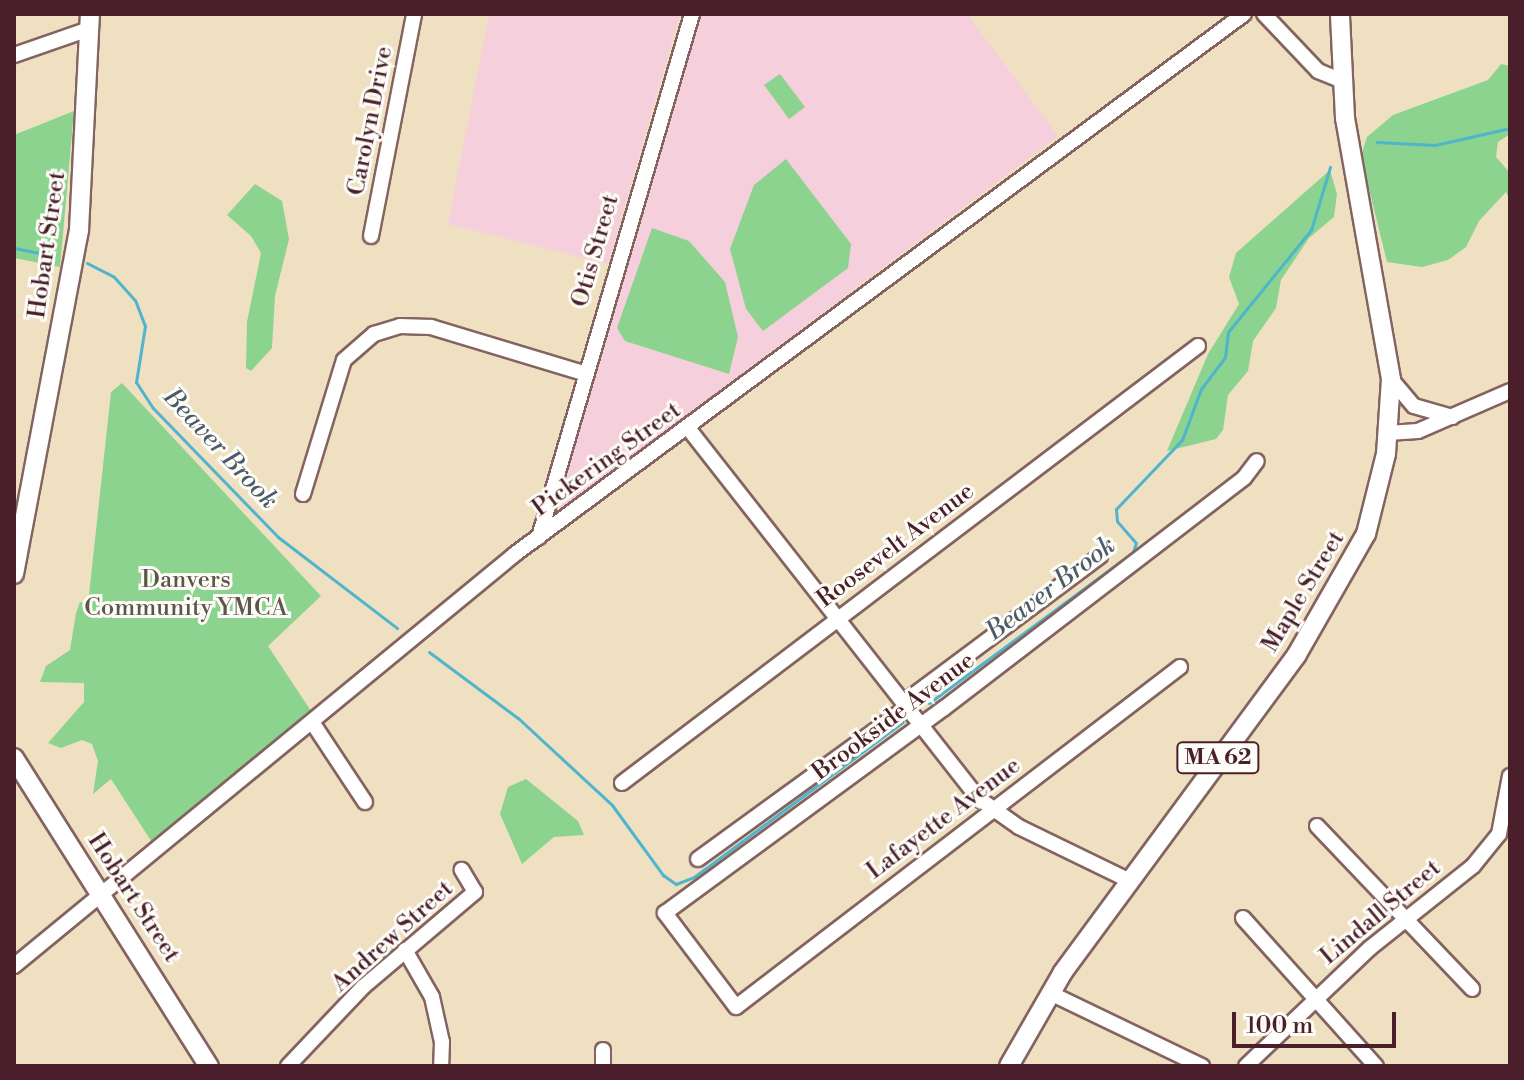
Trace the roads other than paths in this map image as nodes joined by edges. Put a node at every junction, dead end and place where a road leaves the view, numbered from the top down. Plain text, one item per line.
1 (414, 14) edge
2 (692, 14) edge
3 (1244, 14) edge
4 (1264, 14) edge
5 (1340, 14) edge
6 (90, 22) edge
7 (14, 55) edge
8 (1340, 80) junction
9 (371, 236) dead end
10 (1198, 346) dead end
11 (583, 373) junction
12 (1391, 379) junction
13 (1510, 391) edge
14 (1452, 417) junction
15 (688, 428) junction
16 (1388, 433) junction
17 (1257, 461) dead end
18 (303, 494) dead end
19 (546, 501) junction
20 (572, 512) junction
21 (539, 537) junction
22 (16, 552) edge
23 (1100, 556) dead end
24 (14, 574) edge
25 (839, 616) junction
26 (1180, 667) dead end
27 (904, 705) junction
28 (312, 722) junction
29 (920, 726) junction
30 (14, 758) edge
31 (1510, 776) edge
32 (622, 783) dead end
33 (365, 802) dead end
34 (994, 812) junction
35 (1317, 826) dead end
36 (698, 859) dead end
37 (462, 870) dead end
38 (1130, 881) junction
39 (104, 897) junction
40 (1243, 918) dead end
41 (1403, 921) junction
42 (405, 950) junction
43 (14, 966) edge
44 (1472, 989) dead end
45 (1050, 993) junction
46 (1316, 998) junction
47 (736, 1007) joint
48 (603, 1050) dead end
49 (209, 1066) edge
50 (288, 1066) edge
51 (441, 1066) edge
52 (603, 1066) edge
53 (1009, 1066) edge
54 (1202, 1066) edge
55 (1246, 1066) edge
56 (1376, 1066) edge

1 - 9 street, Carolyn Drive
2 - 11 street, Otis Street
3 - 15 street, Pickering Street
4 - 8 street
5 - 8 main road, Maple Street / MA 62
6 - 7 street
6 - 22 main road, Hobart Street
8 - 12 main road, Maple Street / MA 62
10 - 25 street, Roosevelt Avenue
11 - 18 street
11 - 19 street, Otis Street
12 - 14 street
12 - 16 main road, Maple Street / MA 62
13 - 14 street
14 - 16 street
15 - 20 street, Pickering Street
15 - 25 street
16 - 38 main road, Maple Street / MA 62
17 - 29 street, Brookside Avenue
19 - 20 street
19 - 21 street, Otis Street
20 - 21 street, Pickering Street
21 - 28 street, Pickering Street
22 - 24 main road, Hobart Street
23 - 27 street, Brookside Avenue
25 - 27 street
25 - 32 street, Roosevelt Avenue
26 - 34 street, Lafayette Avenue
27 - 29 street
27 - 36 street, Brookside Avenue
28 - 33 street
28 - 39 street, Pickering Street
29 - 34 street
29 - 47 street, Brookside Avenue
30 - 39 main road, Hobart Street
31 - 41 street, Lindall Street
34 - 38 street
34 - 47 street, Lafayette Avenue
35 - 41 street
37 - 42 street, Andrew Street
38 - 45 main road, Maple Street / MA 62
39 - 43 street, Pickering Street
39 - 49 main road, Hobart Street
40 - 46 street
41 - 44 street
41 - 46 street, Lindall Street
42 - 50 street, Andrew Street
42 - 51 street
45 - 53 main road, Maple Street / MA 62
45 - 54 street
46 - 55 street, Lindall Street
46 - 56 street
48 - 52 street

